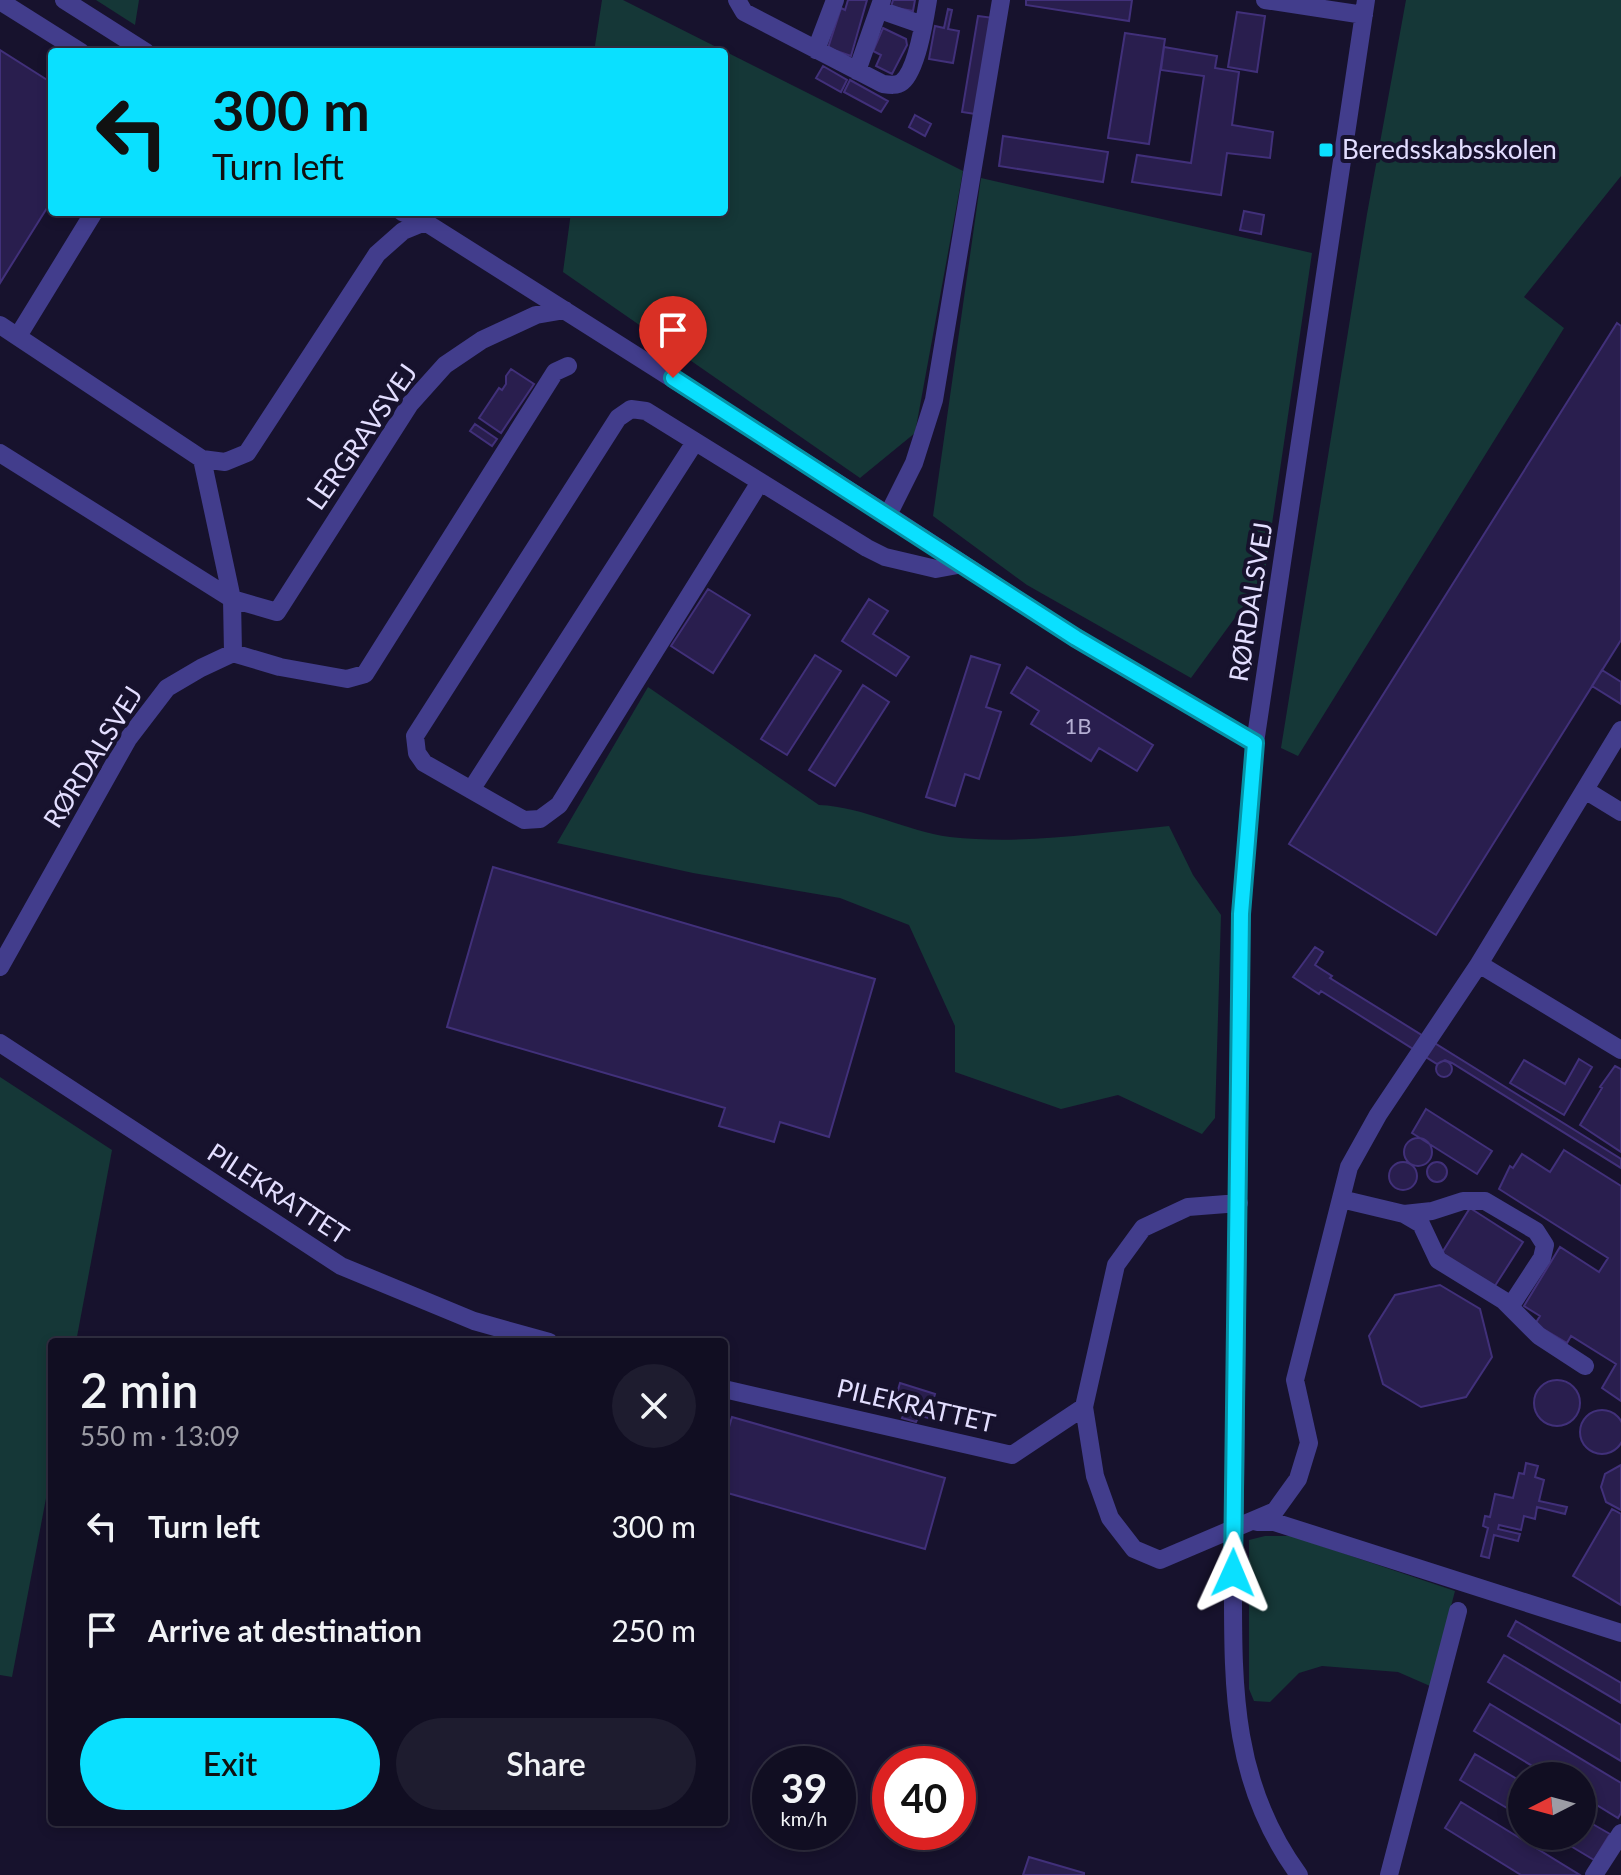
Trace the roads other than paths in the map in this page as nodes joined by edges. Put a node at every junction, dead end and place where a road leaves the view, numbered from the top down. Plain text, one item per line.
1 (64, 0) edge
2 (737, 0) edge
3 (835, 0) edge
4 (928, 0) edge
5 (1001, 0) edge
6 (1265, 0) edge
7 (0, 1) edge
8 (881, 5) edge
9 (1365, 8) edge
10 (923, 25) junction
11 (75, 48) edge
12 (140, 48) edge
13 (816, 50) junction
14 (857, 71) junction
15 (92, 216) edge
16 (411, 216) edge
17 (425, 222) junction
18 (565, 310) junction
19 (0, 325) edge
20 (18, 336) junction
21 (568, 366) dead end
22 (695, 442) junction
23 (0, 453) edge
24 (202, 459) junction
25 (760, 482) junction
26 (888, 515) junction
27 (963, 564) junction
28 (232, 599) junction
29 (233, 653) junction
30 (1621, 730) edge
31 (1255, 743) junction
32 (471, 790) junction
33 (1585, 790) junction
34 (1621, 812) edge
35 (1479, 964) junction
36 (0, 967) edge
37 (1621, 1050) edge
38 (3, 1051) edge
39 (1341, 1199) junction
40 (1239, 1203) junction
41 (1404, 1214) junction
42 (1510, 1307) junction
43 (535, 1338) edge
44 (1585, 1366) dead end
45 (728, 1390) edge
46 (1084, 1407) junction
47 (1252, 1521) junction
48 (1458, 1611) dead end
49 (1621, 1633) edge
50 (1621, 1833) edge
51 (1299, 1875) edge
52 (1389, 1875) edge
53 (1594, 1875) edge

1 - 12 street
2 - 13 street
3 - 13 street
4 - 10 street
5 - 26 street
6 - 9 street
7 - 11 street
8 - 10 street
8 - 14 street
9 - 31 street, RØRDALSVEJ
10 - 14 street
13 - 14 street
15 - 20 street
16 - 17 street
17 - 18 street
17 - 24 street
18 - 26 street
18 - 28 street, LERGRAVSVEJ
19 - 20 street
20 - 24 street
21 - 29 street
22 - 25 street
22 - 32 street
22 - 32 street
23 - 28 street, LERGRAVSVEJ
24 - 28 street
25 - 27 street
25 - 32 street
26 - 27 street
27 - 31 street
28 - 29 street
29 - 36 street, RØRDALSVEJ
30 - 33 street
31 - 40 street, RØRDALSVEJ
33 - 34 street
33 - 35 street
35 - 37 street
35 - 39 street
38 - 43 street, PILEKRATTET
39 - 41 street
39 - 47 street
40 - 46 street
40 - 51 street, RØRDALSVEJ, bridge
41 - 42 street
41 - 42 street
42 - 44 street
45 - 46 street, PILEKRATTET
46 - 47 street
47 - 49 street
48 - 52 street
50 - 53 street

